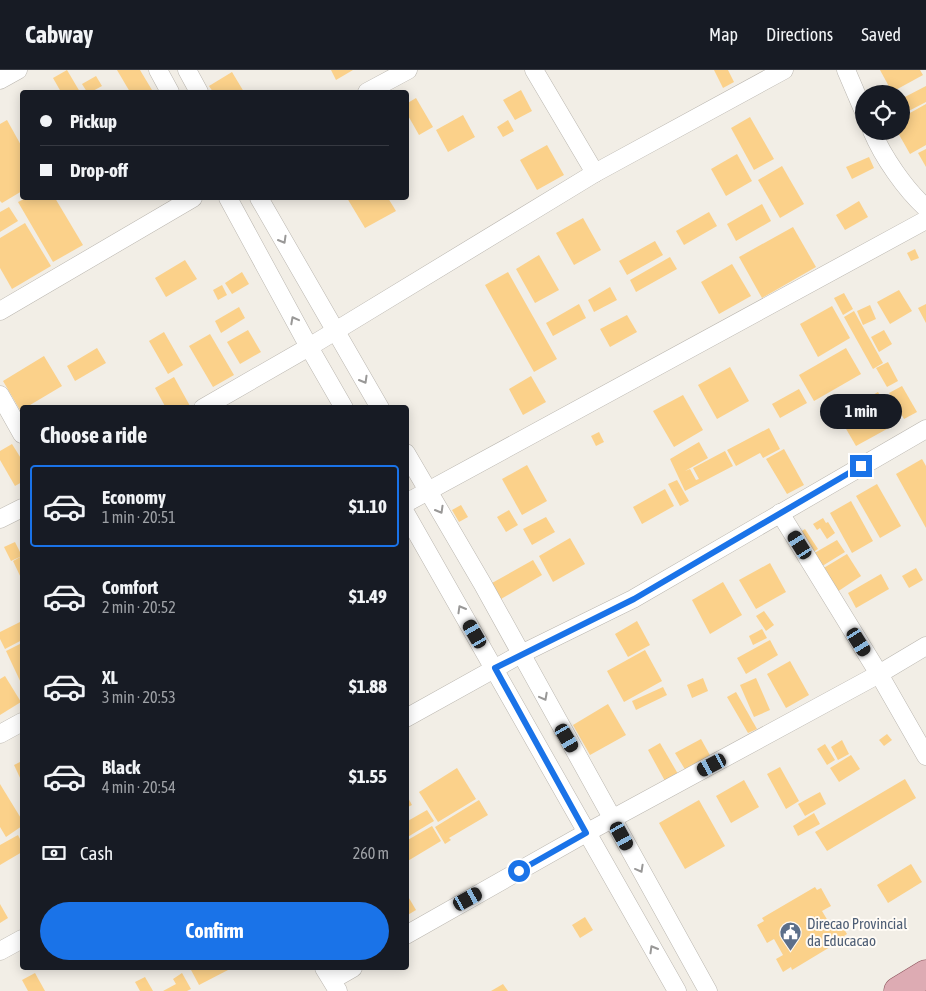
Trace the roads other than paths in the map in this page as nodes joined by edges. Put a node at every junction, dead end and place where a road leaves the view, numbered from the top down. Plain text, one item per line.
1 (18, 70) edge
2 (158, 70) edge
3 (187, 70) edge
4 (408, 70) edge
5 (534, 70) edge
6 (784, 70) edge
7 (846, 70) edge
8 (0, 80) edge
9 (169, 90) edge
10 (198, 90) edge
11 (371, 90) edge
12 (855, 91) edge
13 (877, 140) edge
14 (595, 172) junction
15 (190, 200) edge
16 (229, 200) edge
17 (259, 200) edge
18 (926, 208) edge
19 (926, 220) edge
20 (0, 311) edge
21 (336, 331) junction
22 (309, 347) junction
23 (0, 395) edge
24 (208, 405) edge
25 (342, 405) edge
26 (378, 405) edge
27 (926, 429) edge
28 (20, 430) edge
29 (409, 458) edge
30 (428, 490) junction
31 (409, 501) edge
32 (20, 509) edge
33 (780, 513) junction
34 (0, 519) edge
35 (409, 519) edge
36 (926, 646) edge
37 (521, 654) junction
38 (495, 668) junction
39 (879, 674) junction
40 (409, 716) edge
41 (20, 723) edge
42 (0, 734) edge
43 (926, 756) edge
44 (612, 819) junction
45 (586, 833) junction
46 (409, 933) edge
47 (20, 940) edge
48 (0, 951) edge
49 (349, 970) edge
50 (926, 974) edge
51 (331, 980) edge
52 (677, 991) edge
53 (708, 991) edge
54 (898, 991) edge

1 - 8 street
2 - 9 street
3 - 10 street
4 - 11 street
5 - 14 street
6 - 14 street
7 - 12 street
13 - 18 street
14 - 21 street
15 - 20 street
22 -> 16 street
17 -> 21 street
19 - 30 street
21 - 22 street
21 -> 26 street
22 - 24 street
22 - 25 street
23 - 28 street
27 - 33 street
29 - 30 street
30 - 31 street
30 -> 37 street
32 - 34 street
33 - 37 street
33 - 39 street
38 -> 35 street
36 - 39 street
37 - 38 street
37 -> 44 street
38 - 40 street
38 - 45 street
39 - 43 street
39 - 44 street
41 - 42 street
44 - 45 street
44 -> 53 street
45 - 46 street
52 -> 45 street
47 - 48 street
49 - 51 street
50 - 54 main road

